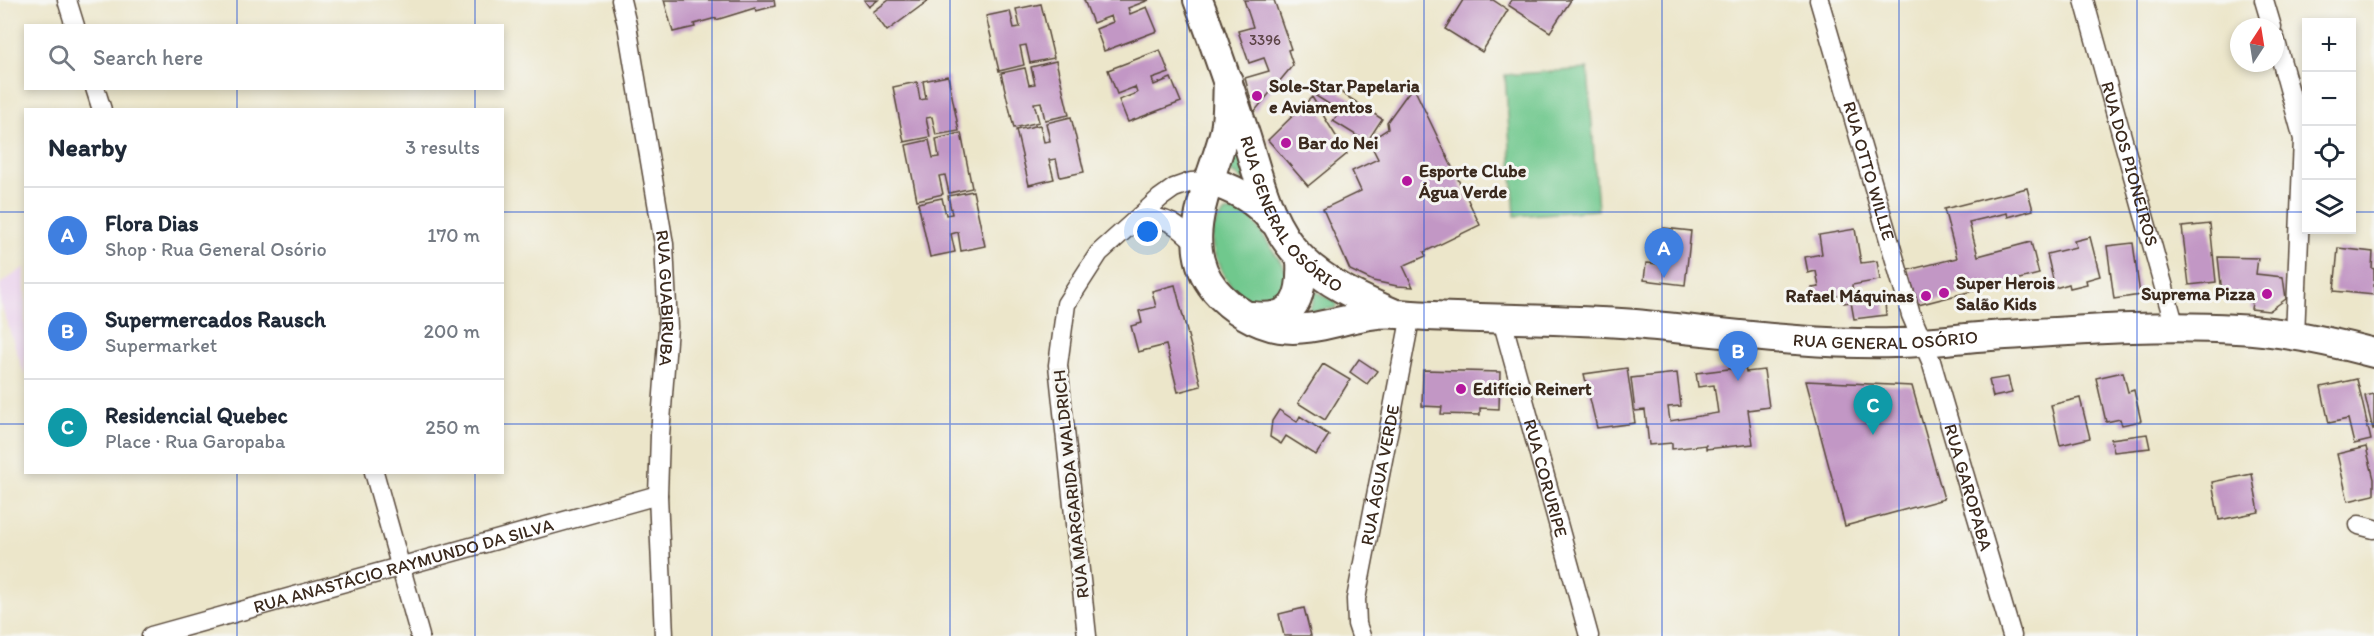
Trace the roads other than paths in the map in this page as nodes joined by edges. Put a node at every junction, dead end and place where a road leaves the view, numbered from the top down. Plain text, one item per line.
1 (66, 0) edge
2 (621, 0) edge
3 (1198, 0) edge
4 (1819, 0) edge
5 (2084, 0) edge
6 (2264, 0) edge
7 (2269, 18) edge
8 (74, 24) edge
9 (2284, 70) edge
10 (1228, 81) junction
11 (96, 90) edge
12 (101, 108) edge
13 (1221, 185) junction
14 (1140, 216) junction
15 (1275, 224) junction
16 (1197, 244) junction
17 (1301, 258) junction
18 (1402, 314) junction
19 (1245, 315) junction
20 (1502, 320) junction
21 (2175, 327) junction
22 (2295, 336) junction
23 (1921, 341) junction
24 (2374, 353) edge
25 (375, 474) edge
26 (658, 495) junction
27 (400, 567) junction
28 (151, 636) edge
29 (420, 636) edge
30 (664, 636) edge
31 (1087, 636) edge
32 (1361, 636) edge
33 (1589, 636) edge
34 (2012, 636) edge

1 - 8 street
2 - 26 street, RUA GUABIRUBA
3 - 10 main road, RUA GENERAL OSÓRIO
4 - 23 street, RUA OTTO WILLIE
5 - 21 street, RUA DOS PIONEIROS
6 - 7 street
9 - 22 street
10 - 13 main road, RUA GENERAL OSÓRIO
10 - 15 main road, RUA GENERAL OSÓRIO
11 - 12 street
13 - 14 street, RUA MARGARIDA WALDRICH
13 - 15 main road
13 - 16 main road, RUA GENERAL OSÓRIO
14 - 16 street
14 - 31 street, RUA MARGARIDA WALDRICH
15 - 17 main road, RUA GENERAL OSÓRIO
16 - 19 main road, RUA GENERAL OSÓRIO
17 - 18 main road, RUA GENERAL OSÓRIO
17 - 19 main road
18 - 19 main road, RUA GENERAL OSÓRIO
18 - 20 main road, RUA GENERAL OSÓRIO
18 - 32 street, RUA ÁGUA VERDE
20 - 23 main road, RUA GENERAL OSÓRIO
20 - 33 street, RUA CORURIPE
21 - 22 main road, RUA GENERAL OSÓRIO
21 - 23 main road, RUA GENERAL OSÓRIO
22 - 24 main road, RUA GENERAL OSÓRIO
23 - 34 street, RUA GAROPABA
25 - 27 street
26 - 27 street, RUA ANASTÁCIO RAYMUNDO DA SILVA
26 - 30 street, RUA GUABIRUBA
27 - 28 street, RUA ANASTÁCIO RAYMUNDO DA SILVA
27 - 29 street

